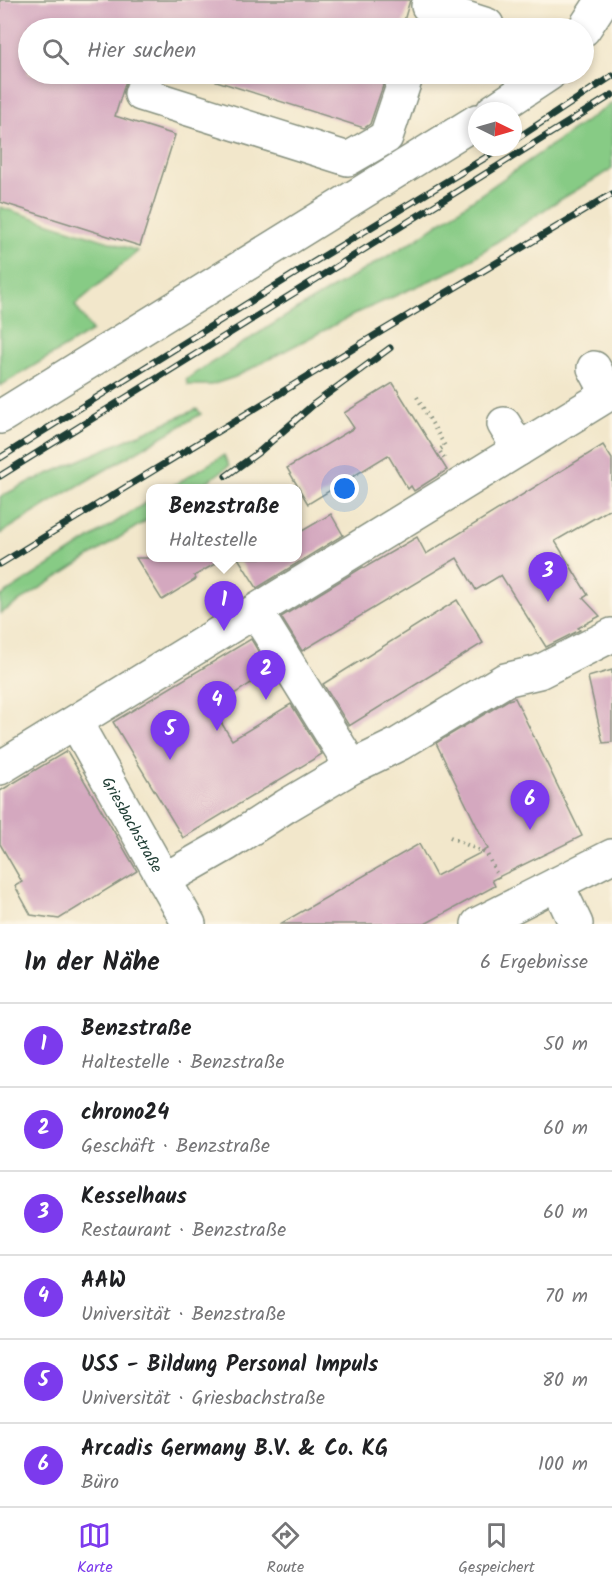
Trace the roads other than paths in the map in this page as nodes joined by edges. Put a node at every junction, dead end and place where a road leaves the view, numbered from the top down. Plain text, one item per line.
1 (603, 0) edge
2 (426, 12) edge
3 (454, 18) edge
4 (591, 18) edge
5 (144, 84) edge
6 (404, 84) edge
7 (534, 84) edge
8 (507, 102) edge
9 (468, 127) edge
10 (605, 385) edge
11 (0, 417) edge
12 (256, 612) junction
13 (612, 635) edge
14 (76, 723) junction
15 (352, 767) junction
16 (0, 768) edge
17 (612, 856) edge
18 (164, 880) junction
19 (557, 884) junction
20 (511, 913) edge
21 (189, 924) edge
22 (478, 924) edge
23 (576, 924) edge

1 - 4 street
2 - 3 street
5 - 6 street
7 - 8 street
9 - 11 street
10 - 12 street
12 - 14 street
12 - 15 street
13 - 15 street
14 - 16 street
14 - 18 street, Griesbachstraße
15 - 18 street
17 - 19 street
18 - 21 street, Griesbachstraße
19 - 20 street
19 - 23 street
20 - 22 street

